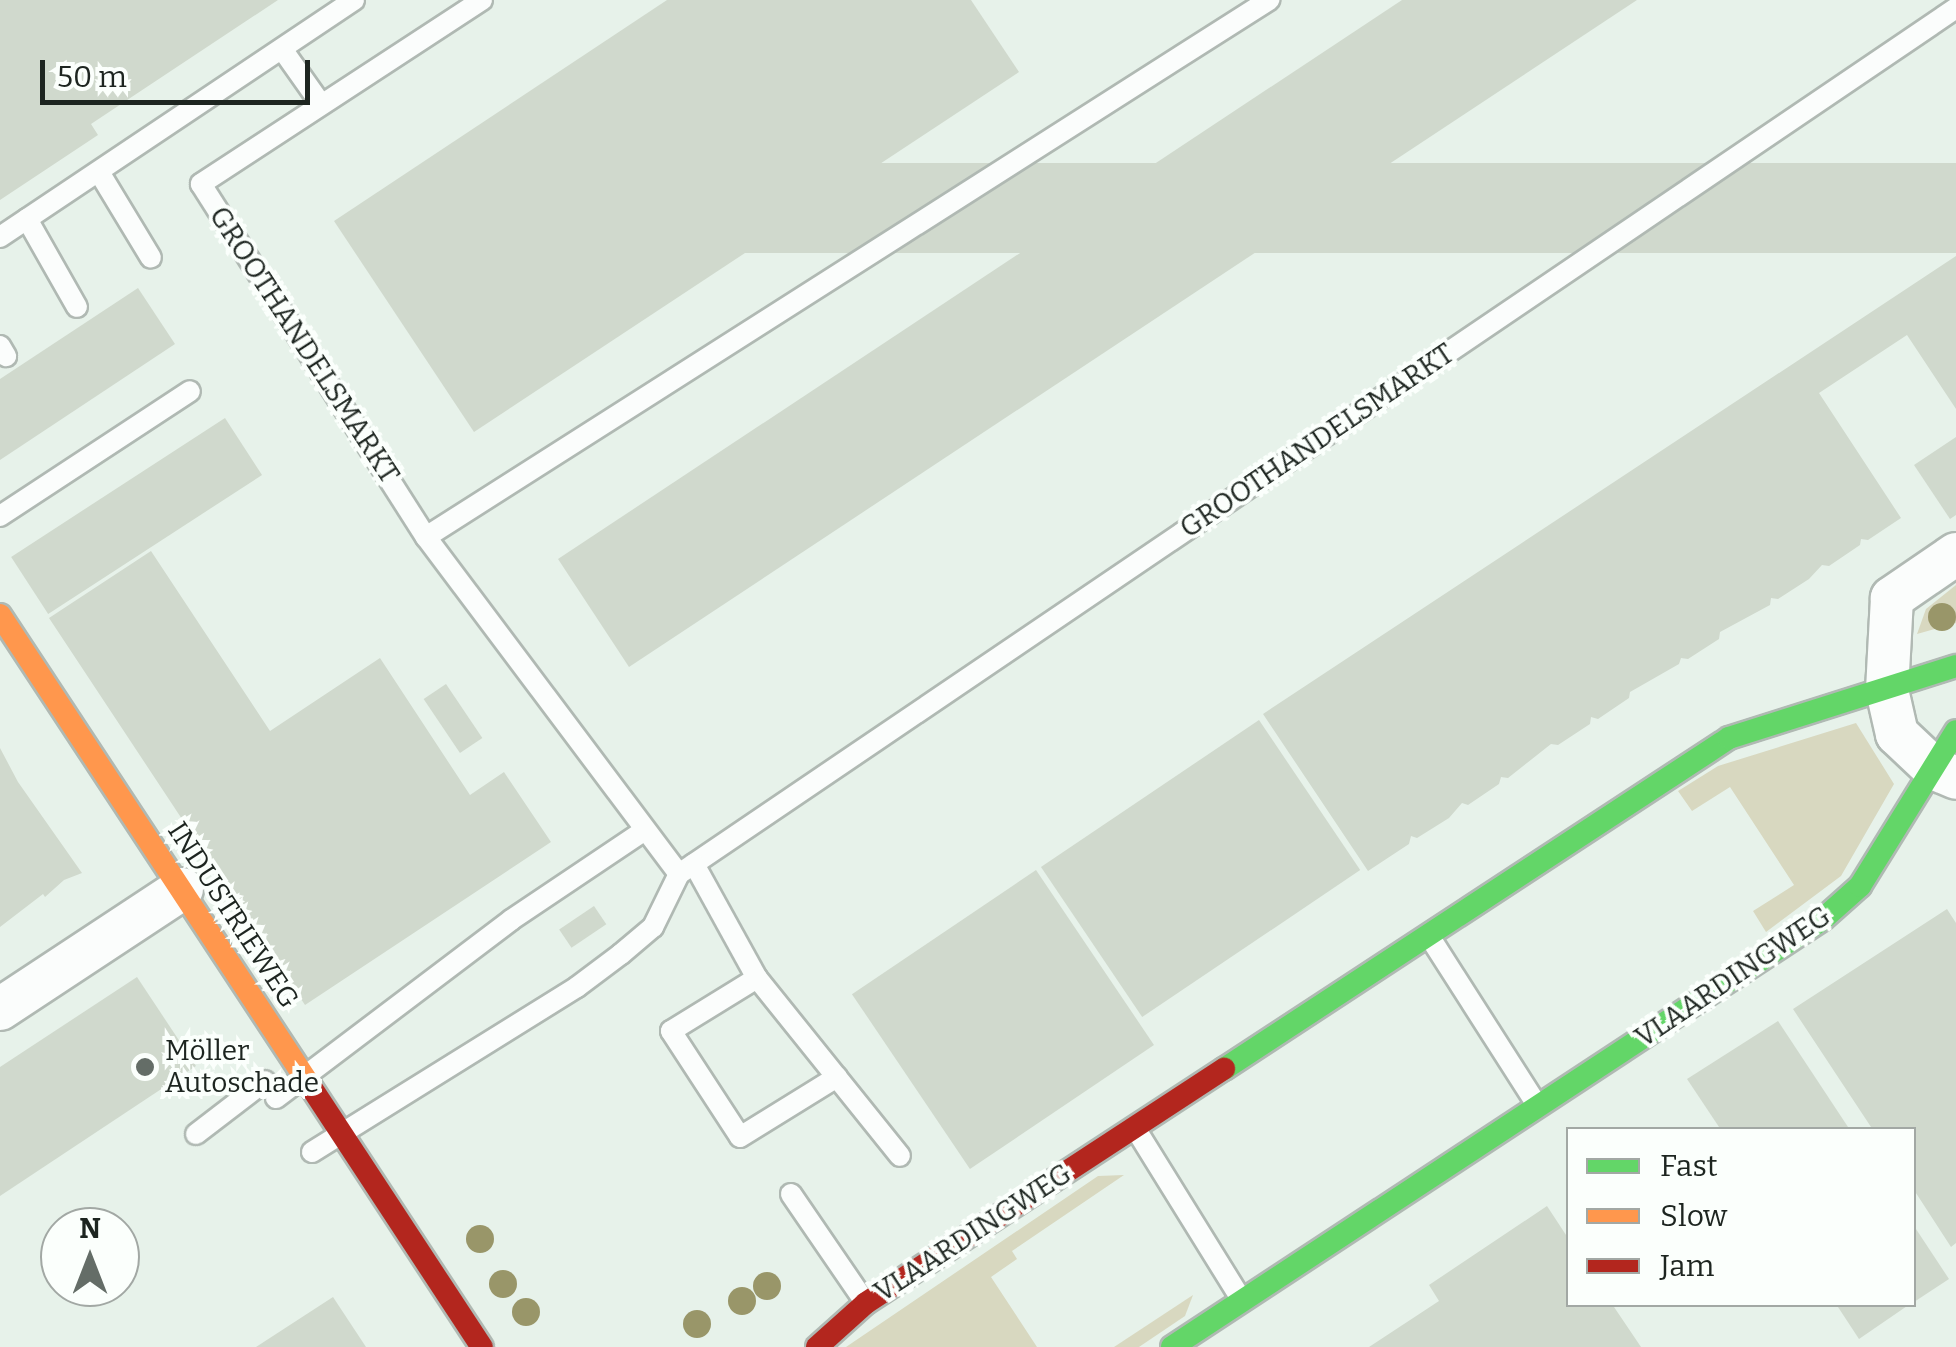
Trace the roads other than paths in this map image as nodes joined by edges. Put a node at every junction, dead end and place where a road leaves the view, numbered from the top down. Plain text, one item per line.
1 (354, 0) edge
2 (482, 0) edge
3 (1269, 0) edge
4 (1956, 8) edge
5 (282, 49) junction
6 (321, 104) junction
7 (99, 172) junction
8 (27, 219) junction
9 (0, 237) edge
10 (151, 258) dead end
11 (77, 307) dead end
12 (190, 391) dead end
13 (0, 516) edge
14 (426, 537) junction
15 (1956, 554) edge
16 (0, 615) edge
17 (1956, 666) edge
18 (1886, 690) junction
19 (1956, 732) edge
20 (1944, 773) edge
21 (646, 830) junction
22 (686, 869) junction
23 (160, 903) junction
24 (1428, 936) junction
25 (757, 978) junction
26 (0, 1009) edge
27 (836, 1077) junction
28 (303, 1079) junction
29 (1538, 1107) junction
30 (1135, 1128) junction
31 (196, 1134) dead end
32 (340, 1136) junction
33 (313, 1153) dead end
34 (900, 1156) dead end
35 (791, 1194) dead end
36 (1242, 1300) junction
37 (866, 1303) junction
38 (482, 1347) edge
39 (817, 1347) edge
40 (1172, 1347) edge

1 - 5 lane
2 - 6 lane, GROOTHANDELSMARKT
3 - 14 lane
4 - 22 lane, GROOTHANDELSMARKT
5 - 6 lane
5 - 7 lane
6 - 14 lane, GROOTHANDELSMARKT
7 - 8 lane
7 - 10 lane
8 - 9 lane
8 - 11 lane
12 - 13 lane
14 - 21 lane, GROOTHANDELSMARKT
15 - 18 street
16 - 23 street, INDUSTRIEWEG
17 - 18 street, VLAARDINGWEG
18 - 20 street
18 - 24 street, VLAARDINGWEG
19 - 20 street, VLAARDINGWEG
20 - 29 street, VLAARDINGWEG
21 - 22 lane, GROOTHANDELSMARKT
21 - 28 lane
22 - 25 lane
22 - 32 lane
23 - 26 street
23 - 28 street, INDUSTRIEWEG
24 - 29 lane
24 - 30 street, VLAARDINGWEG
25 - 27 lane
25 - 27 lane
27 - 34 lane
28 - 31 lane
28 - 32 street, INDUSTRIEWEG
29 - 36 street, VLAARDINGWEG
30 - 36 lane
30 - 37 street, VLAARDINGWEG
32 - 33 lane
32 - 38 street, INDUSTRIEWEG
35 - 37 lane
36 - 40 street, VLAARDINGWEG
37 - 39 street, VLAARDINGWEG

